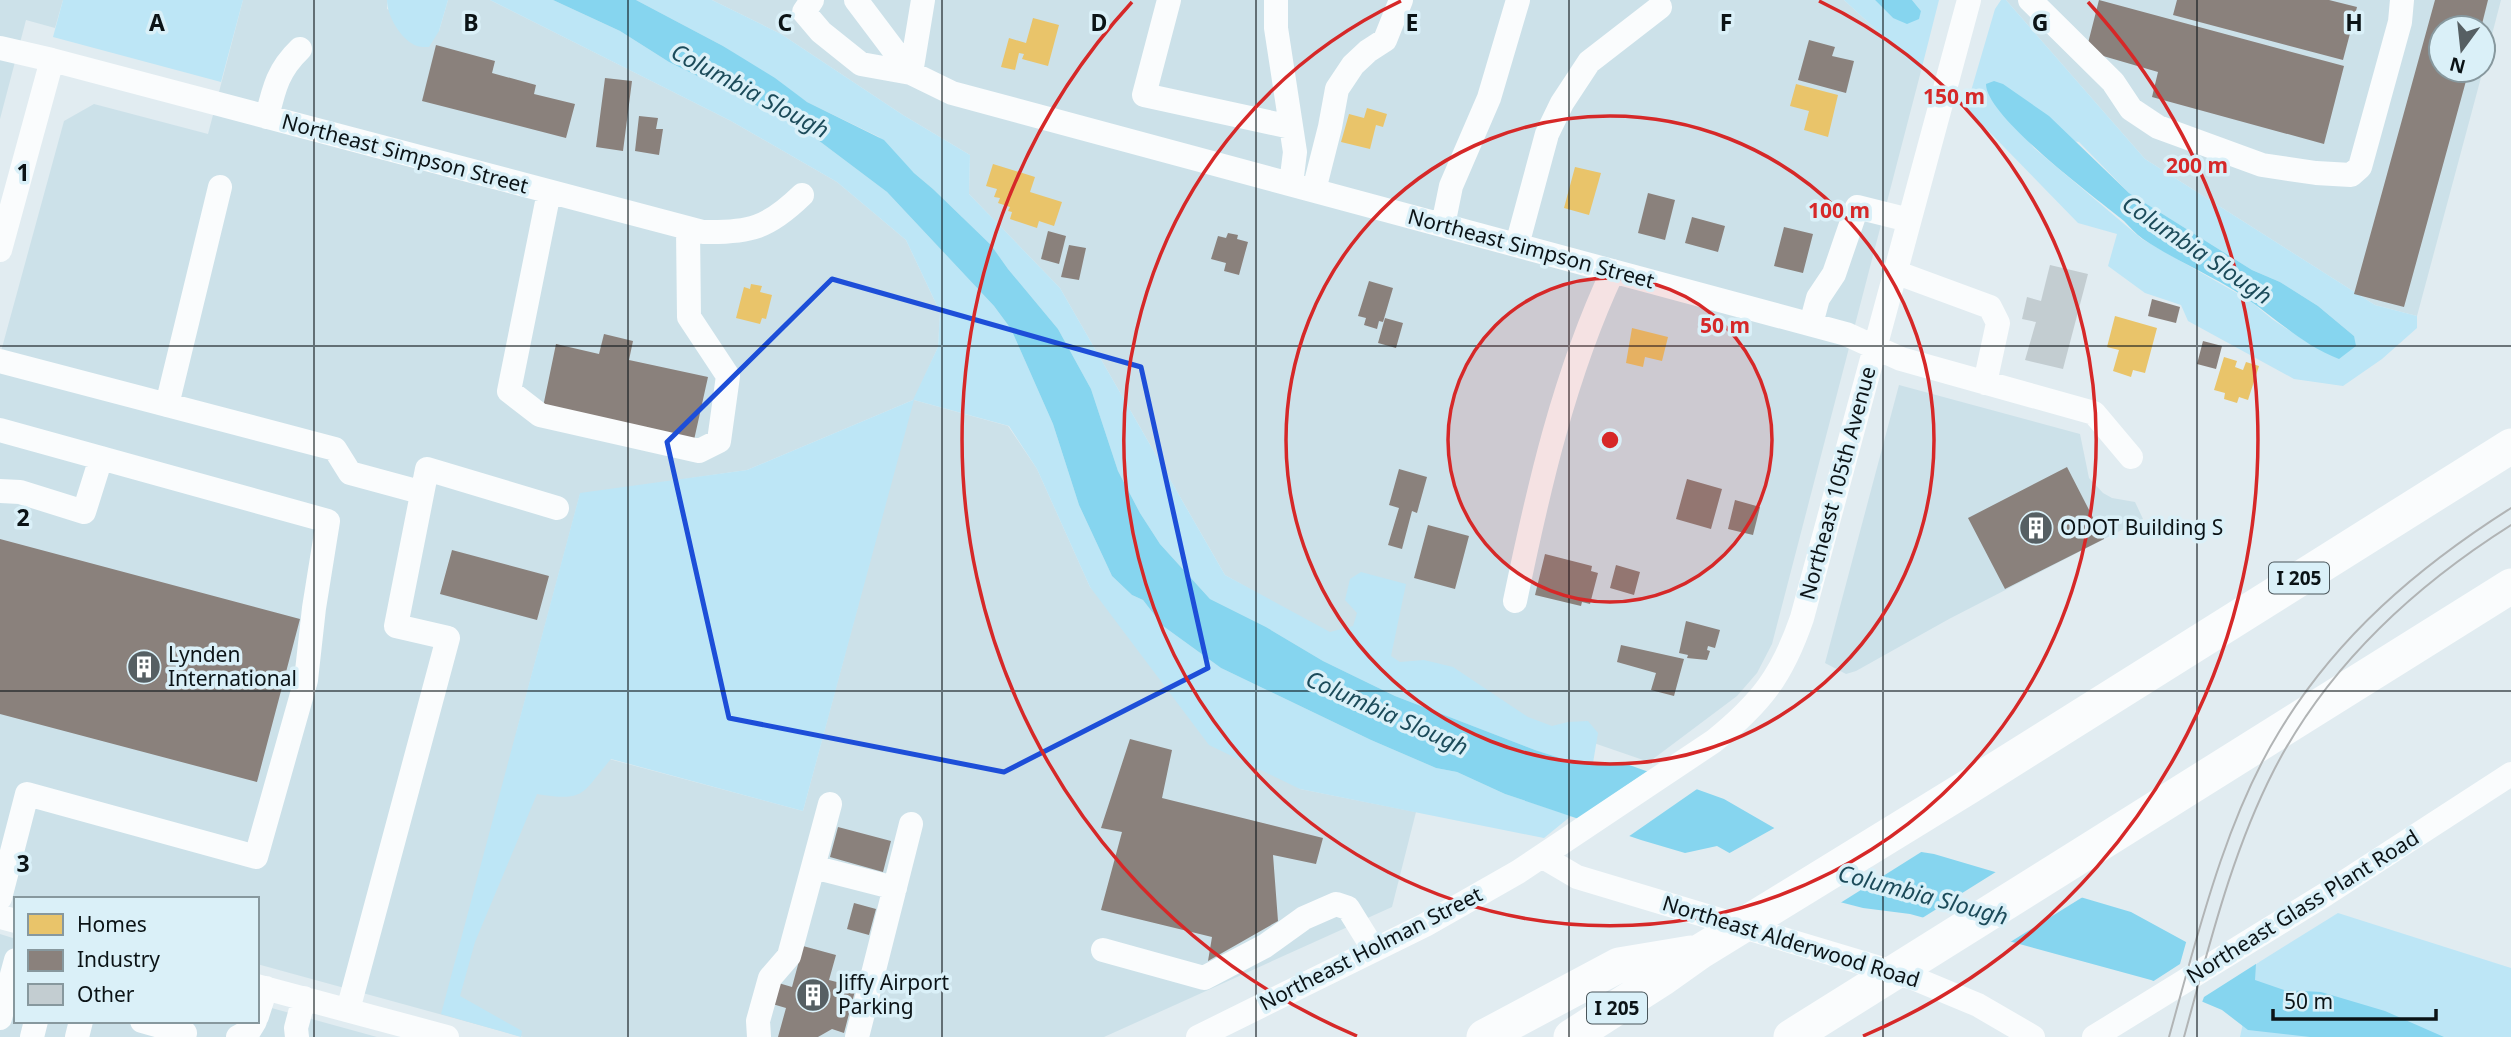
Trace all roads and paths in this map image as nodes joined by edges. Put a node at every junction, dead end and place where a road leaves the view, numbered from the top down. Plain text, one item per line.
1 (812, 0) edge
2 (856, 0) edge
3 (923, 0) edge
4 (1169, 0) edge
5 (1276, 0) edge
6 (1401, 0) edge
7 (1518, 0) edge
8 (1969, 0) edge
9 (2030, 0) edge
10 (2402, 0) edge
11 (1660, 7) dead end
12 (0, 48) edge
13 (300, 48) dead end
14 (52, 60) junction
15 (911, 73) junction
16 (267, 117) junction
17 (1291, 127) junction
18 (220, 187) dead end
19 (1302, 187) junction
20 (549, 192) junction
21 (802, 195) dead end
22 (1909, 220) junction
23 (1443, 225) junction
24 (688, 229) junction
25 (1517, 245) junction
26 (0, 250) edge
27 (1614, 271) junction
28 (1895, 272) junction
29 (1811, 324) junction
30 (1874, 347) junction
31 (0, 361) edge
32 (1985, 383) junction
33 (167, 405) junction
34 (0, 430) edge
35 (2511, 446) edge
36 (2131, 457) dead end
37 (101, 458) junction
38 (0, 491) edge
39 (420, 492) junction
40 (557, 508) dead end
41 (2511, 586) edge
42 (1514, 601) dead end
43 (2511, 774) edge
44 (830, 804) dead end
45 (911, 824) dead end
46 (1543, 858) junction
47 (813, 867) junction
48 (895, 888) junction
49 (0, 898) edge
50 (1102, 950) dead end
51 (1374, 950) junction
52 (1701, 951) junction
53 (14, 967) edge
54 (261, 987) edge
55 (304, 998) junction
56 (348, 1010) junction
57 (0, 1018) edge
58 (148, 1023) edge
59 (254, 1023) edge
60 (1802, 1030) edge
61 (420, 1033) edge
62 (294, 1034) edge
63 (185, 1035) edge
64 (238, 1037) edge
65 (447, 1037) edge
66 (759, 1037) edge
67 (857, 1037) edge
68 (1198, 1037) edge
69 (1484, 1037) edge
70 (1571, 1037) edge
71 (2033, 1037) edge
72 (2094, 1037) edge

1 - 15 street
2 - 15 street
3 - 15 street
4 - 17 street
5 - 17 street
6 - 19 street
7 - 23 street
8 - 22 street, Northeast 105th Avenue
9 - 10 street
11 - 25 street
12 - 14 street, Northeast Simpson Street
13 - 16 street
14 - 16 street, Northeast Simpson Street
14 - 26 street
15 - 19 street, Northeast Simpson Street
16 - 20 street, Northeast Simpson Street
17 - 19 street
18 - 33 street
19 - 23 street, Northeast Simpson Street
20 - 24 street, Northeast Simpson Street
20 - 24 street
21 - 24 street, Northeast Simpson Street
22 - 28 street, Northeast 105th Avenue
22 - 29 street
23 - 25 street, Northeast Simpson Street
25 - 27 street, Northeast Simpson Street
27 - 29 street, Northeast Simpson Street
27 - 42 street
28 - 30 street, Northeast 105th Avenue
28 - 32 street
29 - 30 street, Northeast Simpson Street
30 - 32 street, Northeast Simpson Street
30 - 46 street, Northeast 105th Avenue
31 - 33 street
32 - 36 street, Northeast Simpson Street
33 - 39 street
34 - 37 street
35 - 52 highway, I 205
37 - 38 street
37 - 49 street
39 - 40 street
39 - 56 street
41 - 60 highway
43 - 72 street, Northeast Glass Plant Road
44 - 47 street
45 - 48 street
46 - 51 street, Northeast Holman Street
46 - 71 street, Northeast Alderwood Road
47 - 48 street
47 - 66 street
48 - 67 street
50 - 51 street
51 - 68 street, Northeast Holman Street
52 - 69 highway
52 - 70 highway, I 205
53 - 57 street
54 - 55 street
55 - 56 street
55 - 62 street
56 - 61 street
58 - 63 street
59 - 64 street
61 - 65 street

